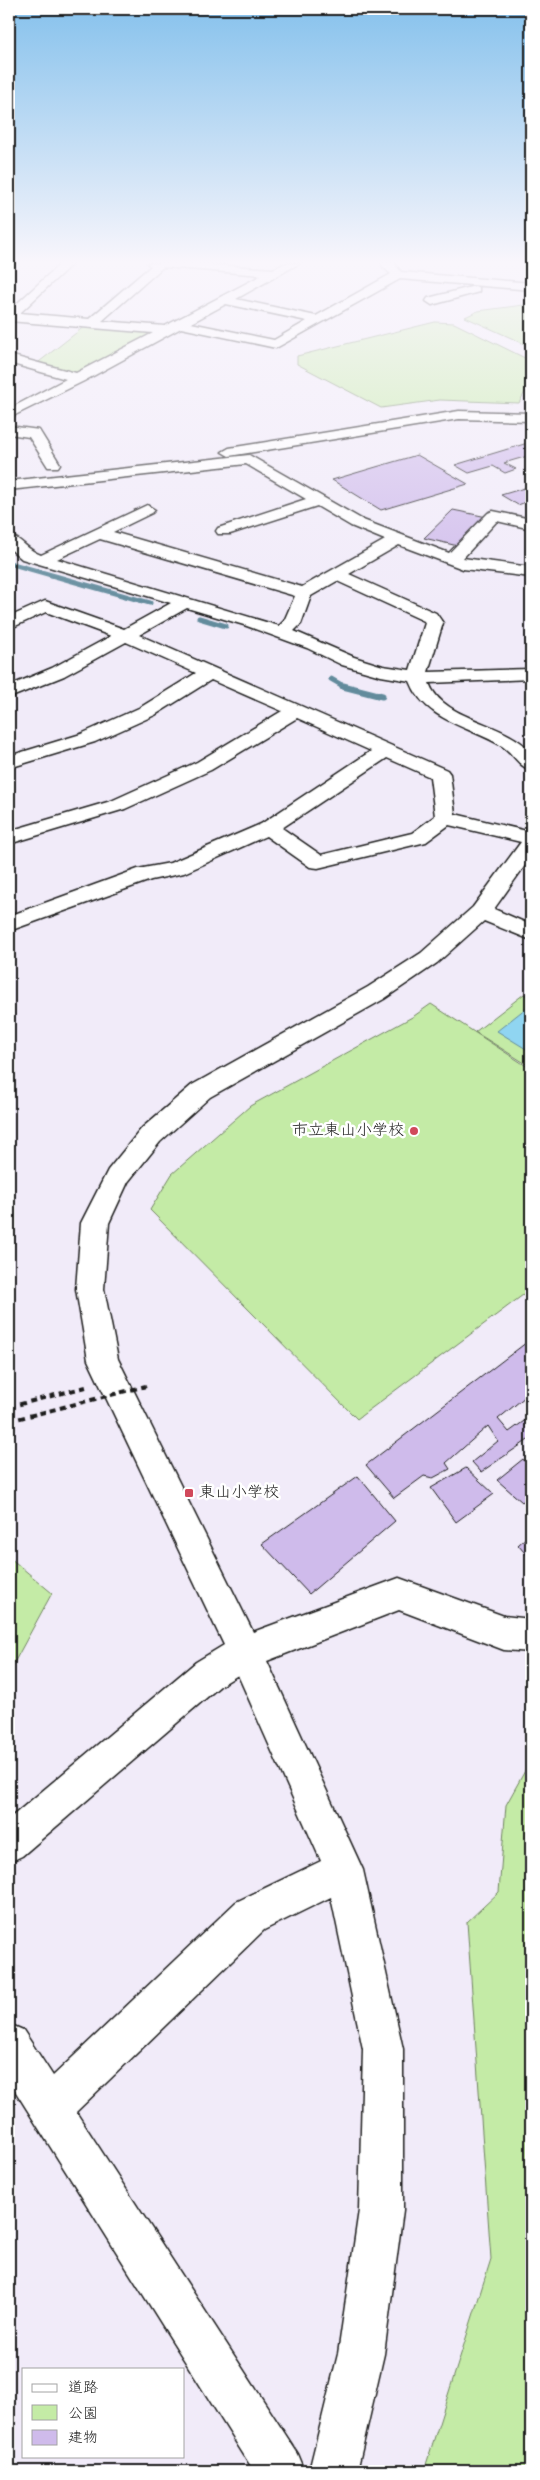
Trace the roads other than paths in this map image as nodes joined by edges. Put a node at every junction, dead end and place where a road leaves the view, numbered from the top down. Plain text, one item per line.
1 (78, 379) edge
2 (9, 414) edge
3 (531, 417) edge
4 (9, 430) edge
5 (35, 466) dead end
6 (9, 477) edge
7 (9, 485) edge
8 (319, 500) junction
9 (147, 510) dead end
10 (531, 524) edge
11 (224, 531) dead end
12 (98, 533) junction
13 (398, 539) junction
14 (9, 540) edge
15 (42, 560) junction
16 (452, 560) junction
17 (531, 572) edge
18 (335, 574) junction
19 (304, 593) junction
20 (184, 602) junction
21 (9, 624) edge
22 (281, 632) junction
23 (127, 636) junction
24 (209, 673) junction
25 (531, 674) edge
26 (417, 677) junction
27 (9, 693) edge
28 (296, 711) junction
29 (385, 750) junction
30 (9, 762) edge
31 (531, 764) edge
32 (445, 818) junction
33 (268, 828) junction
34 (9, 838) edge
35 (531, 840) edge
36 (481, 912) junction
37 (9, 924) edge
38 (531, 932) edge
39 (531, 1635) edge
40 (245, 1652) junction
41 (9, 1843) edge
42 (344, 1870) junction
43 (9, 2044) edge
44 (50, 2108) junction
45 (281, 2471) edge
46 (333, 2471) edge

1 - 2 street
3 - 6 street
4 - 5 street
7 - 8 street
8 - 11 street
8 - 13 street
9 - 12 street
10 - 16 street
12 - 15 street
12 - 19 street
13 - 16 street
13 - 18 street
14 - 15 street
15 - 20 street
16 - 17 street
18 - 19 street
18 - 26 street
19 - 22 street
20 - 22 street
20 - 23 street
21 - 23 street
22 - 26 street
23 - 24 street
23 - 27 street
24 - 28 street
24 - 30 street
25 - 26 street
26 - 31 street
28 - 29 street
28 - 34 street
29 - 32 street
29 - 33 street
32 - 33 street
32 - 35 street
33 - 37 street
35 - 36 street
36 - 38 street
36 - 40 street
39 - 40 street
40 - 41 street
40 - 42 street
42 - 44 street
42 - 46 street
43 - 44 street
44 - 45 street

